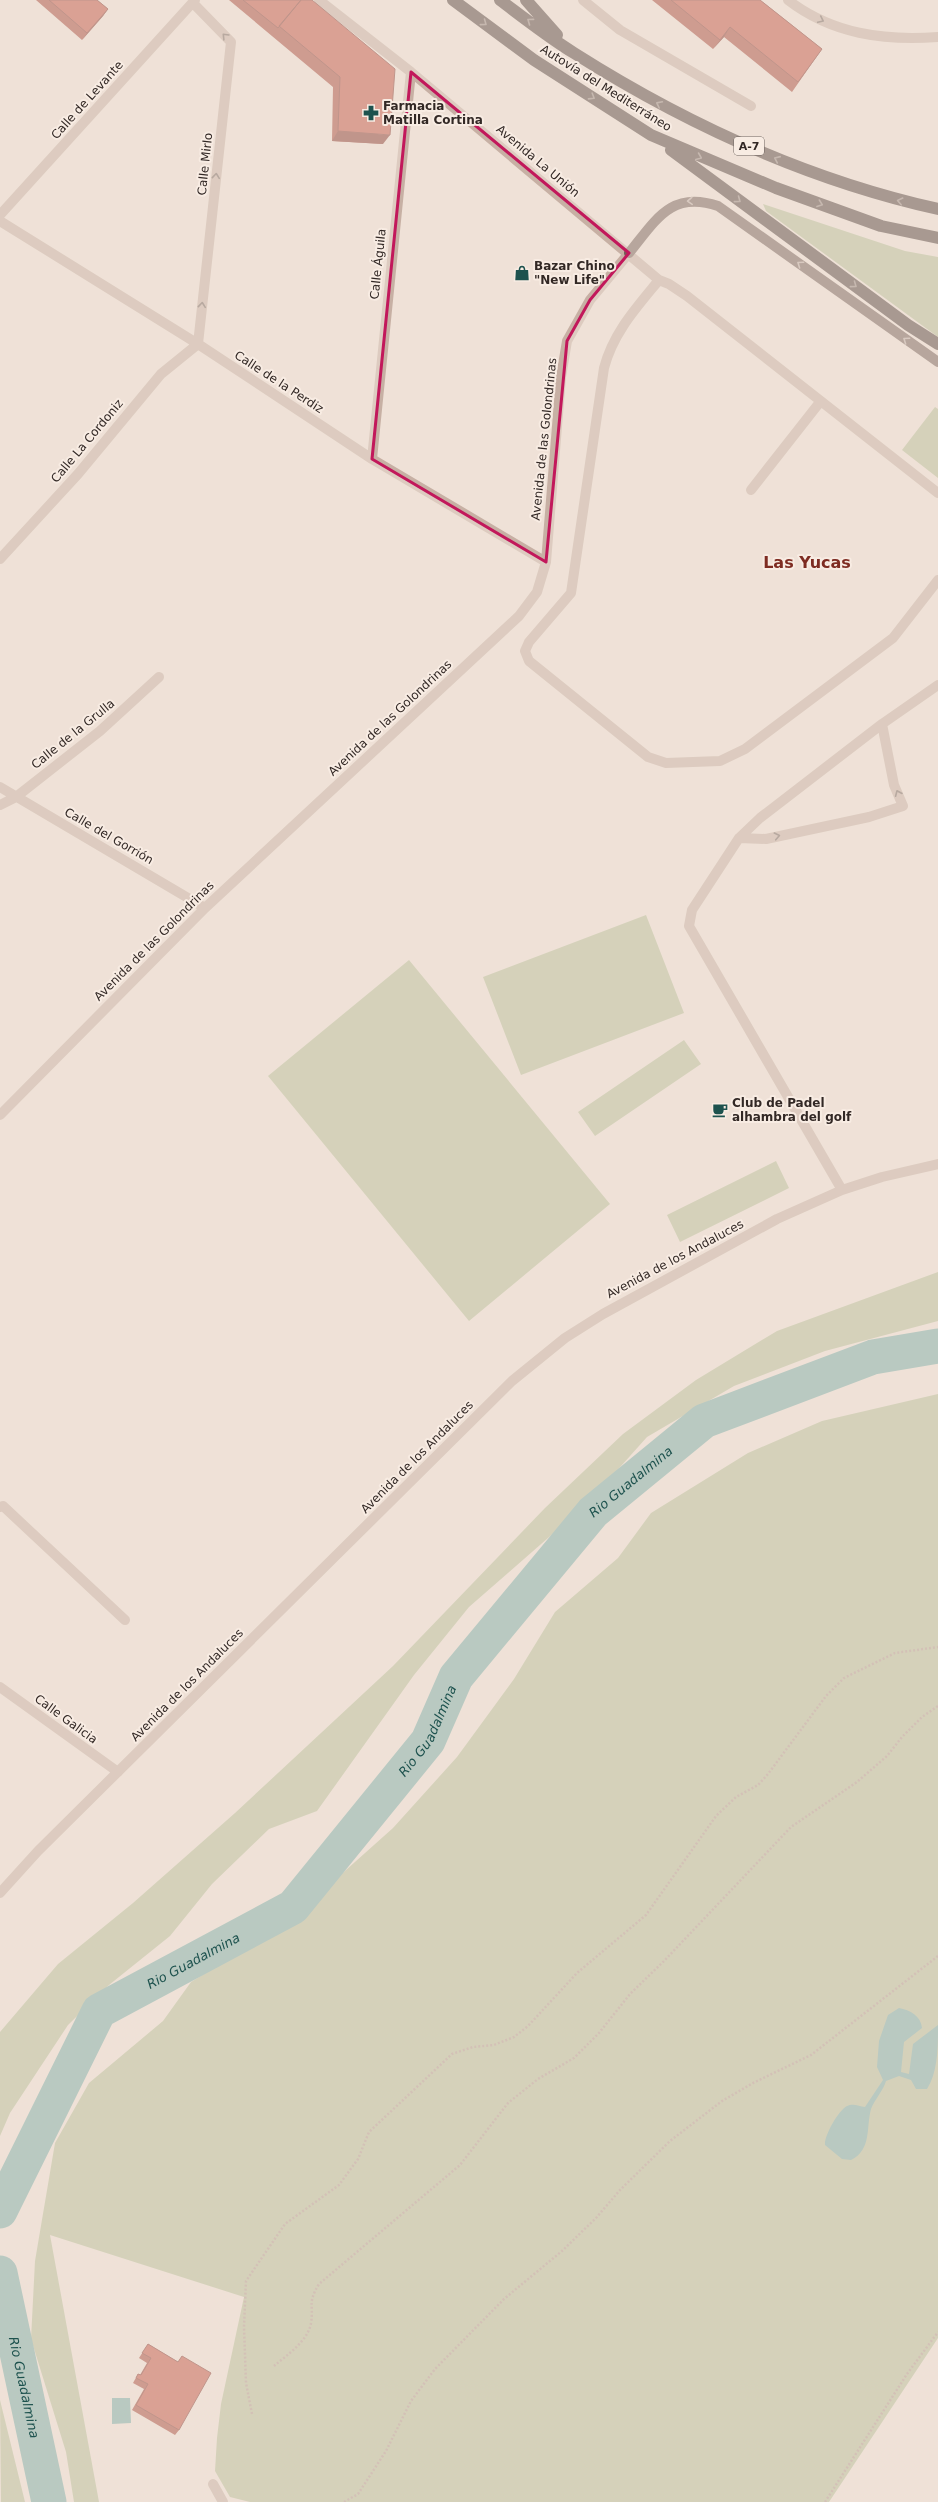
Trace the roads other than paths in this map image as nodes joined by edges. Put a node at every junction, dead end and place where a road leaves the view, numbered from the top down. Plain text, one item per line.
1 (319, 0) edge
2 (453, 0) edge
3 (500, 0) edge
4 (526, 0) edge
5 (583, 0) edge
6 (788, 0) edge
7 (194, 1) edge
8 (938, 38) edge
9 (573, 52) junction
10 (411, 72) junction
11 (751, 106) dead end
12 (651, 135) junction
13 (938, 210) edge
14 (0, 215) edge
15 (0, 221) edge
16 (938, 238) edge
17 (629, 253) junction
18 (659, 280) junction
19 (198, 344) junction
20 (938, 344) edge
21 (938, 362) edge
22 (820, 402) junction
23 (372, 459) junction
24 (751, 490) dead end
25 (938, 493) edge
26 (0, 559) edge
27 (546, 562) junction
28 (938, 580) edge
29 (159, 677) dead end
30 (938, 685) edge
31 (882, 724) junction
32 (0, 787) edge
33 (16, 797) junction
34 (0, 805) edge
35 (738, 838) junction
36 (205, 908) junction
37 (0, 1115) edge
38 (938, 1164) edge
39 (842, 1190) junction
40 (0, 1507) edge
41 (125, 1620) dead end
42 (0, 1687) edge
43 (118, 1772) junction
44 (0, 1893) edge
45 (212, 2484) dead end
46 (223, 2502) edge

1 - 10 street, Avenida La Unión
2 -> 12 highway, Autovía del Mediterráneo / A-7
9 -> 3 highway, Autovía del Mediterráneo / A-7
4 - 9 highway
5 - 11 street
6 -> 8 street
7 - 14 street, Calle de Levante
19 -> 7 street, Calle Mirlo
13 -> 9 highway, Autovía del Mediterráneo / A-7
10 - 17 street, Avenida La Unión
10 - 23 street, Calle Águila
12 -> 16 highway, Autovía del Mediterráneo / A-7
12 -> 20 highway
15 - 19 street, Calle de la Perdiz
17 - 18 street, Avenida La Unión
21 -> 17 main road
17 - 27 street, Avenida de las Golondrinas
18 - 22 street, Avenida La Unión
18 - 28 street
19 - 23 street, Calle de la Perdiz
19 - 26 street, Calle La Cordoniz
22 - 24 street
22 - 25 street, Avenida La Unión
23 - 27 street, Calle de la Perdiz
27 - 36 street, Avenida de las Golondrinas
29 - 33 street, Calle de la Grulla
30 - 31 street
31 - 35 street
35 -> 31 street
32 - 33 street, Calle del Gorrión
33 - 34 street, Calle de la Grulla
33 - 36 street, Calle del Gorrión
35 - 39 street
36 - 37 street, Avenida de las Golondrinas
38 - 39 street, Avenida de los Andaluces
39 - 43 street, Avenida de los Andaluces
40 - 41 street
42 - 43 street, Calle Galicia
43 - 44 street, Avenida de los Andaluces
45 - 46 street

